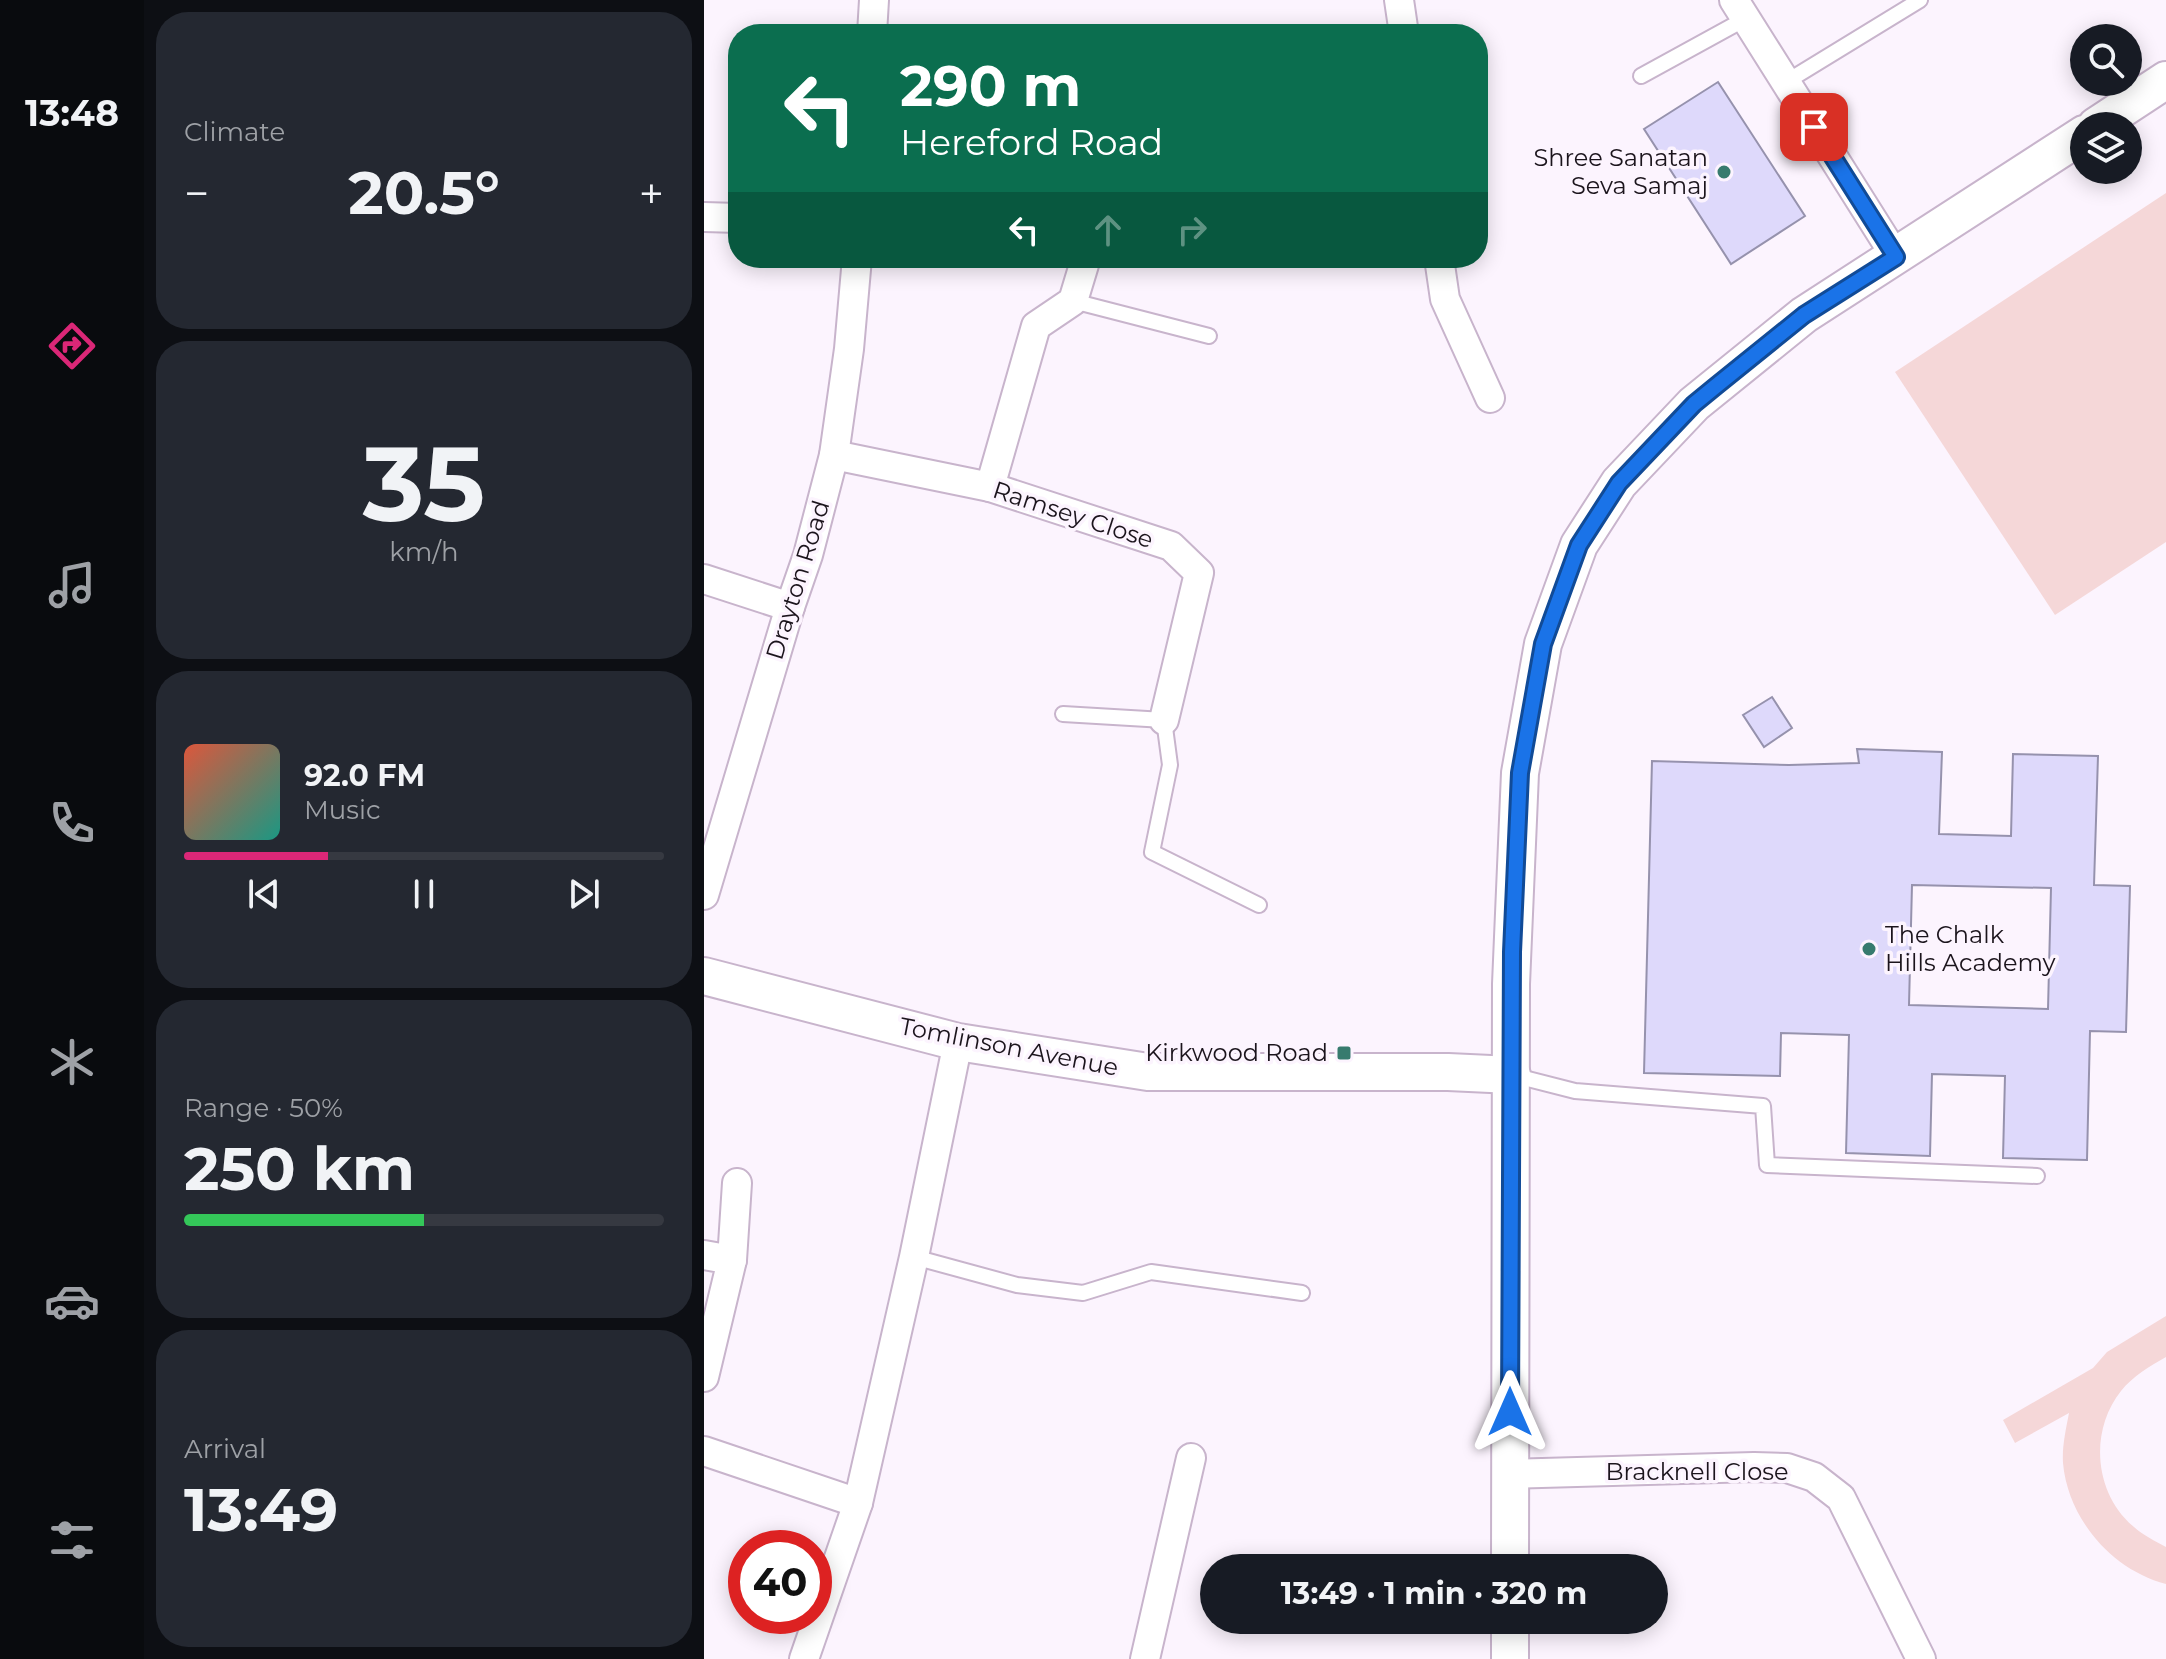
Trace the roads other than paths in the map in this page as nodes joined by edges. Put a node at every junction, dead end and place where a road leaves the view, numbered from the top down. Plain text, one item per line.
1 (874, 0) edge
2 (1399, 0) edge
3 (1920, 0) edge
4 (1739, 10) edge
5 (873, 24) edge
6 (1403, 24) edge
7 (1641, 76) dead end
8 (2166, 80) edge
9 (1786, 82) junction
10 (2117, 112) edge
11 (2070, 143) edge
12 (704, 217) edge
13 (728, 218) edge
14 (1896, 257) junction
15 (856, 268) edge
16 (1083, 268) edge
17 (1440, 268) edge
18 (1073, 301) junction
19 (1209, 336) dead end
20 (1490, 398) dead end
21 (834, 455) junction
22 (990, 487) junction
23 (704, 579) edge
24 (790, 607) junction
25 (1063, 714) dead end
26 (1164, 720) junction
27 (704, 895) edge
28 (1259, 905) dead end
29 (704, 976) edge
30 (958, 1042) junction
31 (1512, 1075) junction
32 (2037, 1176) dead end
33 (737, 1183) dead end
34 (914, 1257) junction
35 (718, 1258) edge
36 (1302, 1293) dead end
37 (704, 1377) edge
38 (704, 1451) edge
39 (1191, 1458) dead end
40 (1510, 1474) junction
41 (858, 1503) junction
42 (1510, 1554) edge
43 (1510, 1634) edge
44 (804, 1659) edge
45 (1145, 1659) edge
46 (1510, 1659) edge
47 (1921, 1659) edge

1 - 5 street
2 - 6 street
3 - 9 lane
4 - 7 lane
4 - 9 street
8 - 10 street
9 - 14 street
11 - 14 street
12 - 13 street
14 - 31 street
15 - 21 street, Drayton Road
16 - 18 street
17 - 20 street
18 - 19 lane
18 - 22 street
21 - 22 street, Ramsey Close
21 - 24 street, Drayton Road
22 - 26 street, Ramsey Close
23 - 24 street
24 - 27 street, Drayton Road
25 - 26 lane
26 - 28 lane
29 - 30 street, Tomlinson Avenue
30 - 31 street, Tomlinson Avenue
30 - 34 street
31 - 32 lane
31 - 40 street
33 - 35 street
34 - 36 lane
34 - 41 street
35 - 37 street
38 - 41 street
39 - 45 street
40 - 42 street
40 - 47 street, Bracknell Close
41 - 44 street
43 - 46 street

